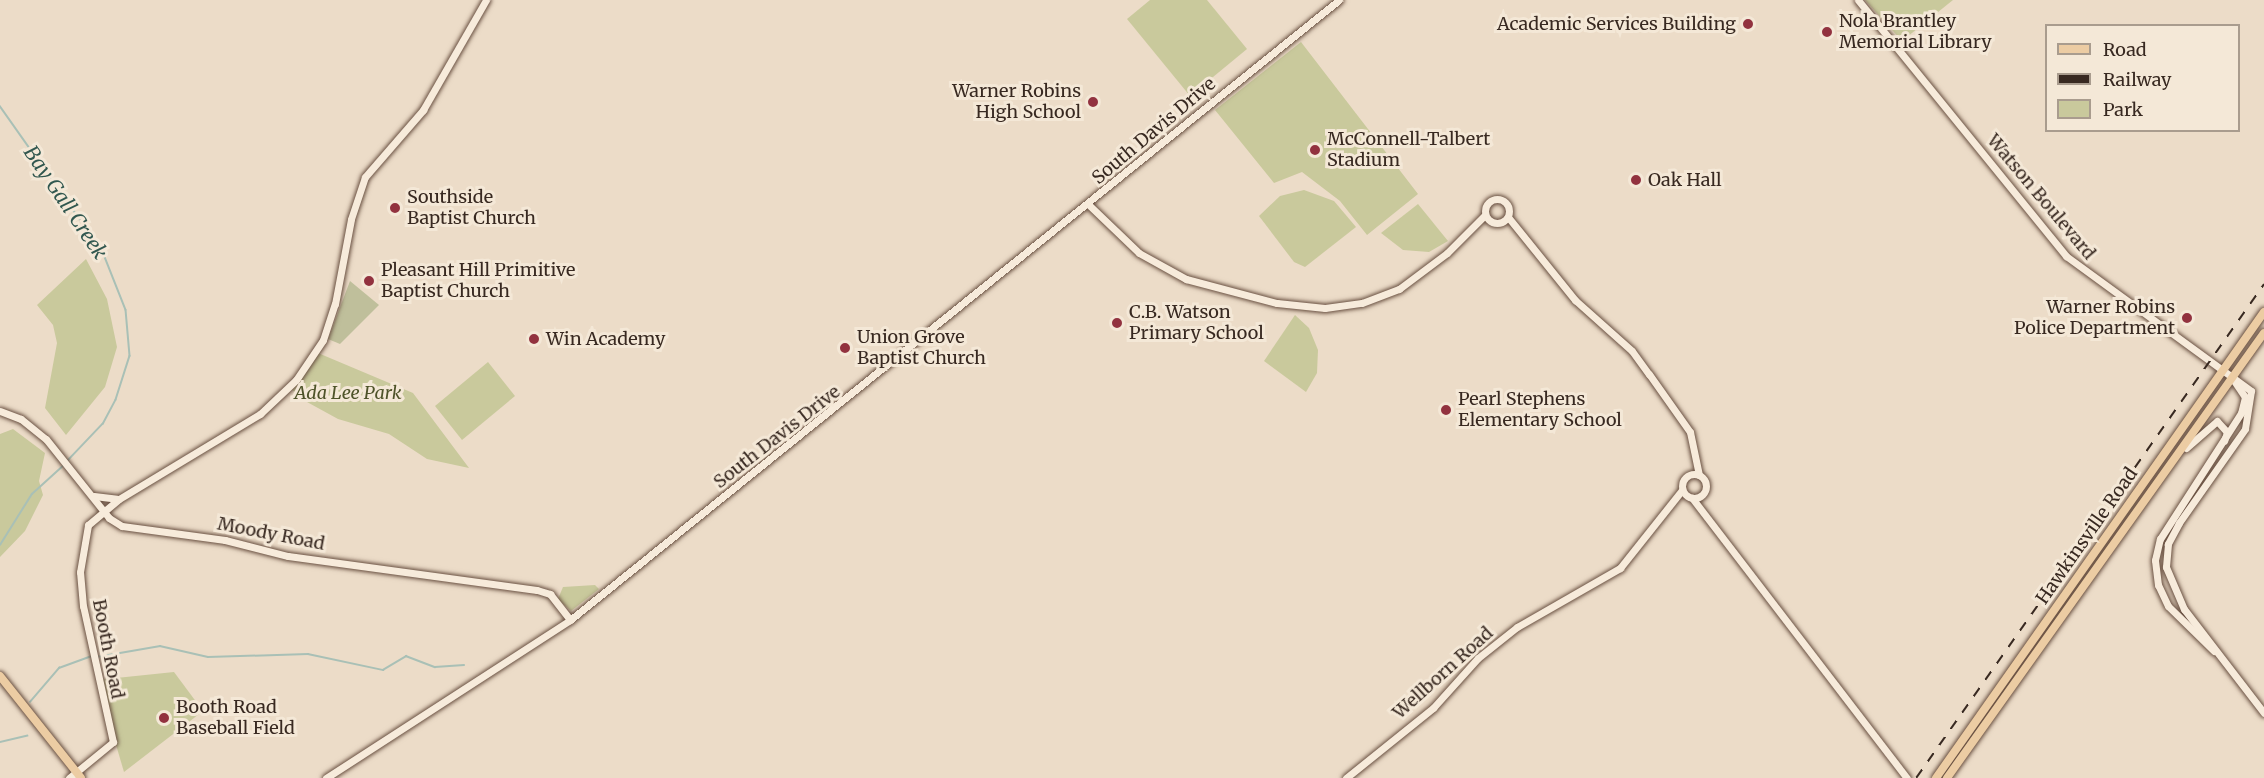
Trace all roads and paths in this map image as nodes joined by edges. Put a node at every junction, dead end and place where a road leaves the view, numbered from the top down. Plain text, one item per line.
1 (486, 0) edge
2 (1339, 0) edge
3 (1858, 0) edge
4 (1089, 206) junction
5 (1485, 215) junction
6 (1508, 217) junction
7 (1491, 222) junction
8 (1500, 223) junction
9 (1477, 228) junction
10 (1517, 234) junction
11 (2264, 312) edge
12 (2264, 333) edge
13 (2222, 371) junction
14 (2233, 379) junction
15 (0, 411) edge
16 (1694, 456) junction
17 (2178, 457) junction
18 (2216, 457) junction
19 (1690, 474) junction
20 (1699, 475) junction
21 (88, 492) junction
22 (1703, 494) junction
23 (1687, 495) junction
24 (119, 499) junction
25 (103, 511) junction
26 (1706, 513) junction
27 (570, 620) junction
28 (2214, 651) junction
29 (0, 676) edge
30 (2264, 713) edge
31 (78, 775) edge
32 (69, 778) edge
33 (326, 778) edge
34 (1346, 778) edge
35 (1907, 778) edge
36 (1936, 778) edge
37 (1947, 778) edge

1 - 24 street
2 - 4 street, South Davis Drive
3 - 13 street, Watson Boulevard
4 - 9 street
4 - 27 street, South Davis Drive
5 - 6 street
5 - 7 street
5 - 9 street
6 - 8 street
6 - 10 street
7 - 8 street
7 - 9 street
8 - 10 street
10 - 16 street
11 - 13 main road, Hawkinsville Road
12 - 14 main road, Hawkinsville Road
13 - 14 street, Watson Boulevard
13 - 36 main road, Hawkinsville Road
14 - 17 main road, Hawkinsville Road
14 - 18 street, Watson Boulevard
14 - 28 street, Watson Boulevard
15 - 21 street, Moody Road
16 - 19 street
16 - 20 street
17 - 18 street
17 - 37 main road, Hawkinsville Road
18 - 28 street, Watson Boulevard
19 - 20 street
19 - 23 street
20 - 22 street
21 - 24 street
21 - 25 street, Moody Road
22 - 23 street
22 - 26 street
23 - 26 street
23 - 34 street, Wellborn Road
24 - 25 street
25 - 27 street, Moody Road
25 - 31 street, Booth Road
26 - 35 street
27 - 33 street, South Davis Drive
28 - 30 street, Watson Boulevard
29 - 31 main road
31 - 32 street, Booth Road

